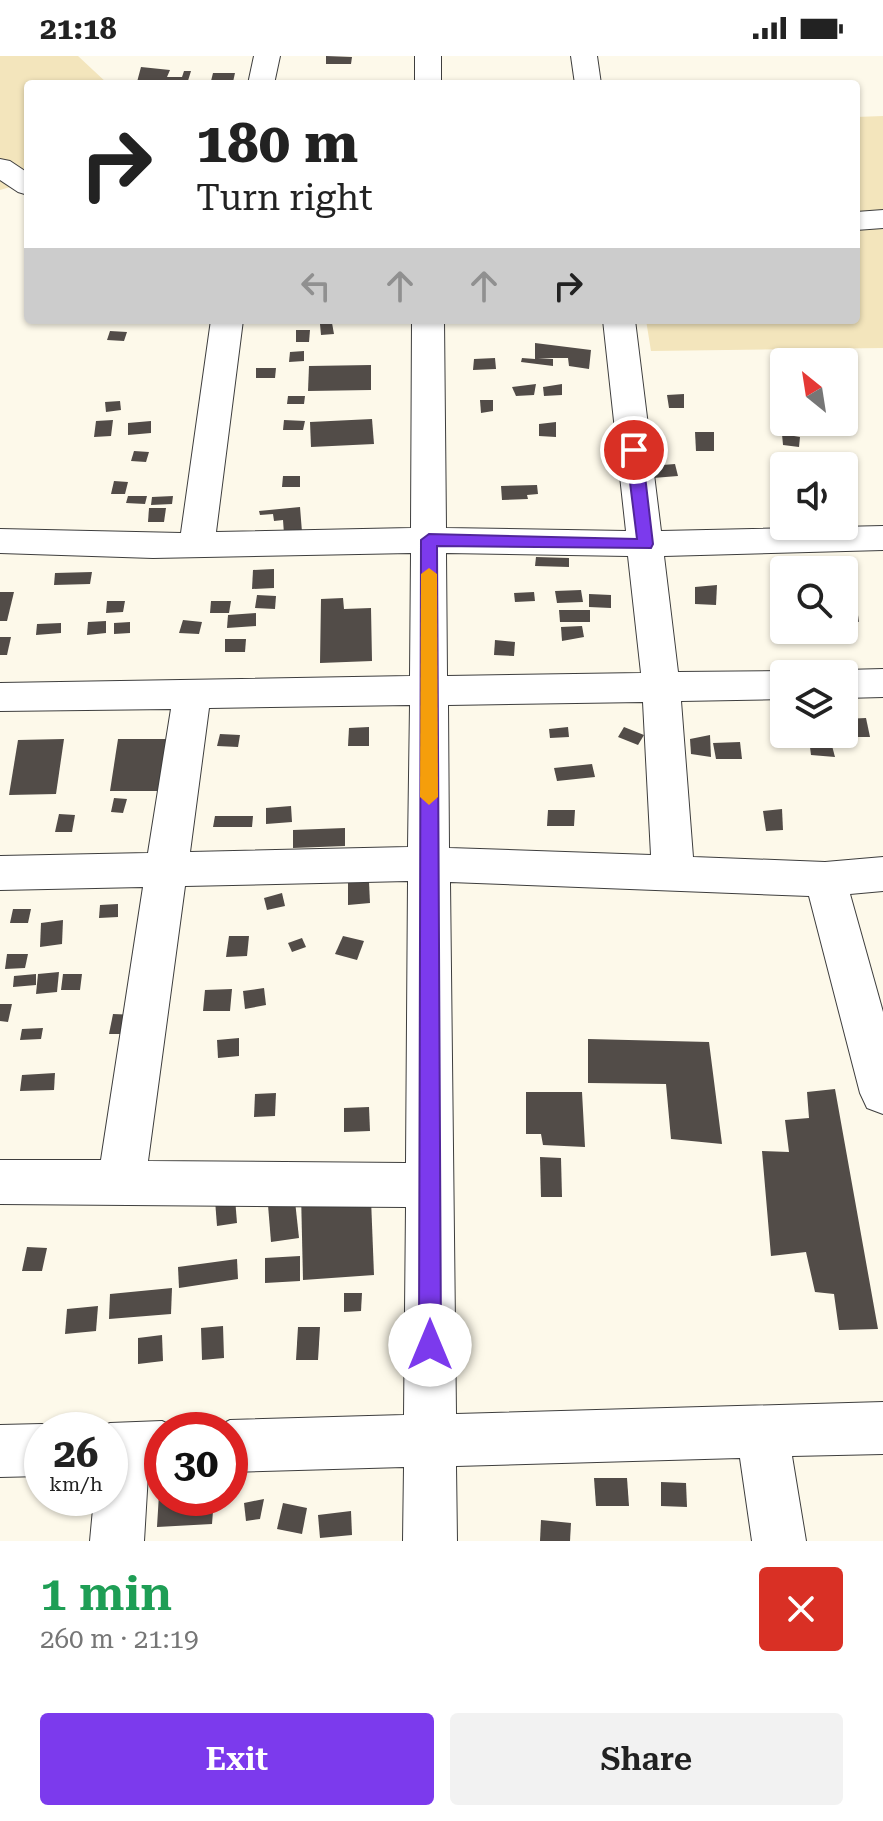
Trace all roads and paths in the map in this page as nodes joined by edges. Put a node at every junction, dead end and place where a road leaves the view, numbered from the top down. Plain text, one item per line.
1 (267, 56) edge
2 (428, 56) edge
3 (584, 56) edge
4 (262, 80) edge
5 (428, 80) edge
6 (587, 80) edge
7 (0, 167) edge
8 (24, 183) edge
9 (883, 219) edge
10 (860, 221) edge
11 (226, 324) edge
12 (428, 324) edge
13 (619, 324) edge
14 (883, 538) edge
15 (429, 540) junction
16 (0, 541) edge
17 (645, 544) junction
18 (197, 545) junction
19 (883, 683) edge
20 (858, 684) edge
21 (770, 685) edge
22 (661, 687) junction
23 (429, 690) junction
24 (192, 694) junction
25 (0, 697) edge
26 (429, 864) junction
27 (167, 869) junction
28 (0, 873) edge
29 (673, 873) junction
30 (883, 874) edge
31 (825, 879) junction
32 (883, 1093) edge
33 (0, 1182) edge
34 (121, 1183) junction
35 (430, 1185) junction
36 (883, 1428) edge
37 (762, 1432) junction
38 (430, 1441) junction
39 (248, 1446) edge
40 (132, 1448) edge
41 (24, 1450) edge
42 (0, 1451) edge
43 (117, 1541) edge
44 (430, 1541) edge
45 (779, 1541) edge

1 - 4 street
2 - 5 street
3 - 6 street
7 - 8 street
9 - 10 street
11 - 18 street
12 - 15 street
13 - 17 street
14 - 17 street
15 - 17 street
15 - 18 street
15 - 23 street
16 - 18 street
17 - 22 street
19 - 20 street
21 - 22 street
22 - 23 street
22 - 29 street
23 - 24 street
23 - 26 street
24 - 25 street
24 - 27 street
26 - 27 street
26 - 29 street
26 - 35 street
27 - 28 street
27 - 34 street
29 - 31 street
30 - 31 street
31 - 32 street
33 - 34 street
34 - 35 street
35 - 38 street
36 - 37 street
37 - 38 street
37 - 45 street
38 - 39 street
38 - 44 street
40 - 43 street
41 - 42 street

